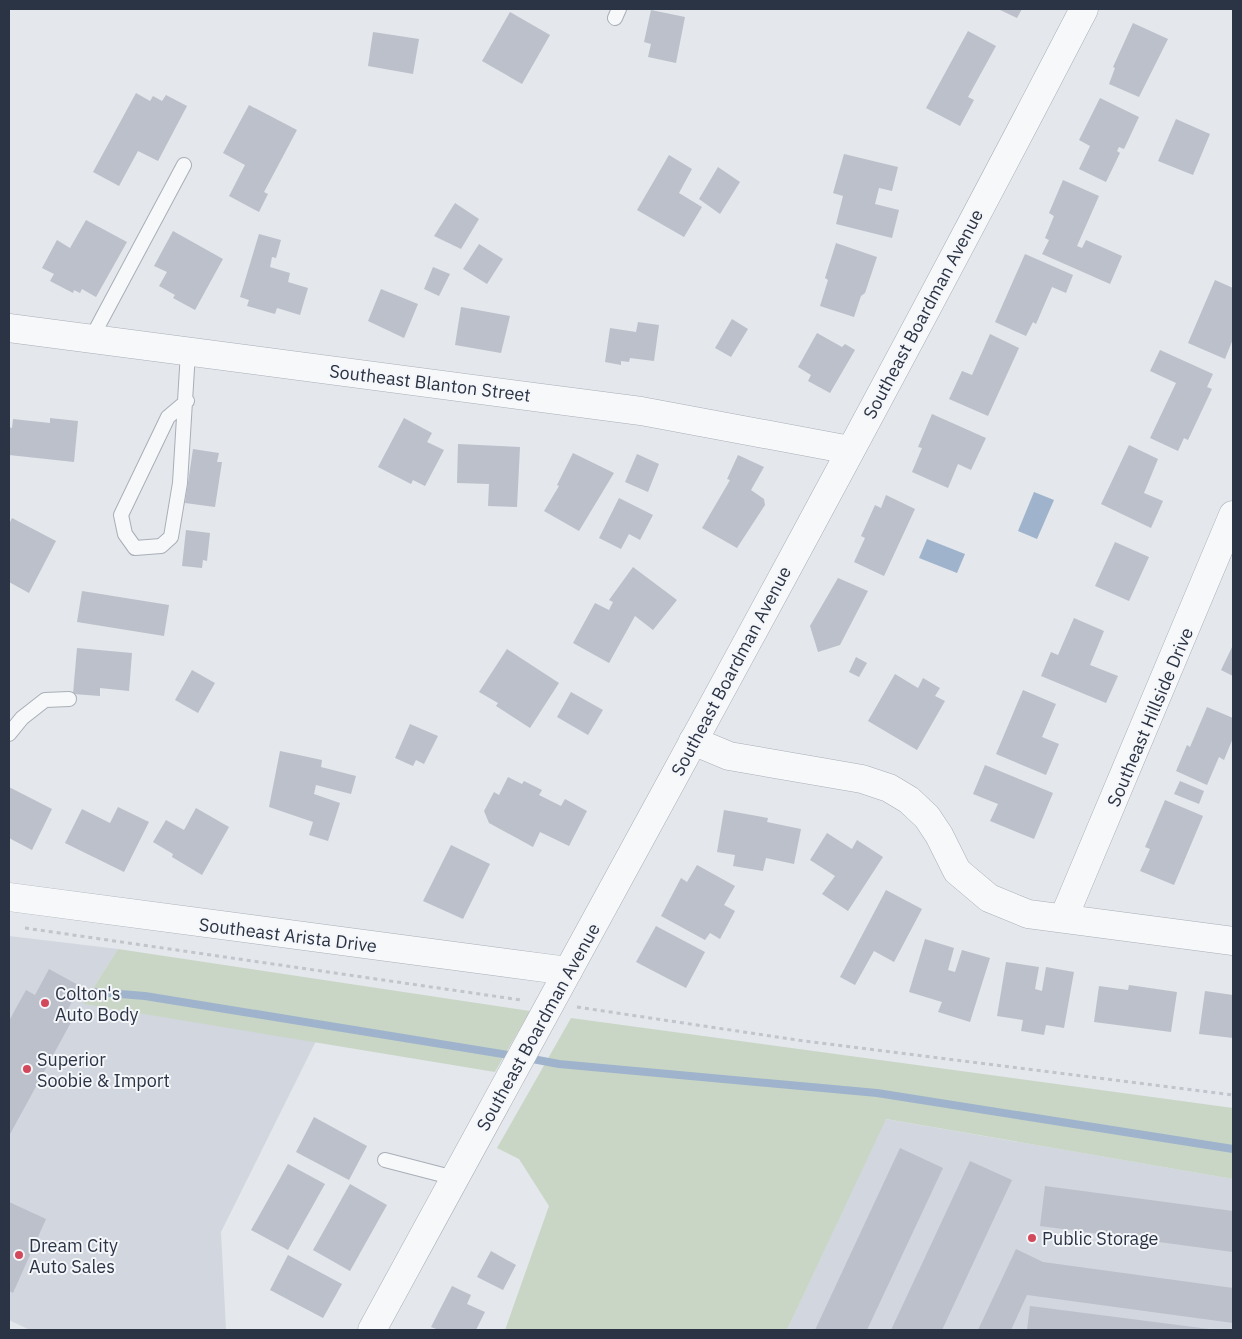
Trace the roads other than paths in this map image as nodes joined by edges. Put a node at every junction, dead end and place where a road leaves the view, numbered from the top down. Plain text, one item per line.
1 (1084, 9) edge
2 (184, 165) dead end
3 (9, 328) edge
4 (91, 339) junction
5 (188, 352) junction
6 (187, 401) junction
7 (850, 450) junction
8 (1233, 515) edge
9 (69, 699) dead end
10 (9, 734) edge
11 (693, 741) junction
12 (9, 897) edge
13 (1064, 917) junction
14 (1233, 941) edge
15 (568, 972) junction
16 (385, 1160) dead end
17 (453, 1180) junction
18 (372, 1330) edge

1 - 7 street, Southeast Boardman Avenue
2 - 4 lane
3 - 4 street, Southeast Blanton Street
4 - 5 street, Southeast Blanton Street
5 - 6 lane
5 - 7 street, Southeast Blanton Street
6 - 6 lane
7 - 11 street, Southeast Boardman Avenue
8 - 13 street, Southeast Hillside Drive
9 - 10 lane
11 - 13 street
11 - 15 street, Southeast Boardman Avenue
12 - 15 street, Southeast Arista Drive
13 - 14 street
15 - 17 street, Southeast Boardman Avenue
16 - 17 lane
17 - 18 street, Southeast Boardman Avenue

